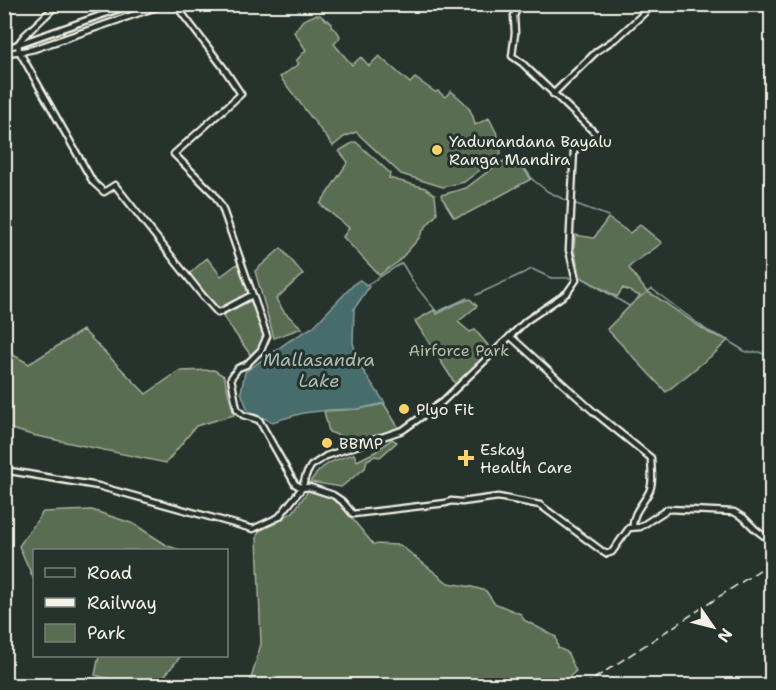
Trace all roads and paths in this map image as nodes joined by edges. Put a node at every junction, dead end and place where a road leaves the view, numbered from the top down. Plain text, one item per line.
1 (58, 4) edge
2 (133, 4) edge
3 (165, 4) edge
4 (176, 4) edge
5 (519, 4) edge
6 (654, 4) edge
7 (18, 44) junction
8 (4, 50) edge
9 (19, 51) junction
10 (4, 54) edge
11 (553, 94) junction
12 (252, 295) junction
13 (510, 336) junction
14 (4, 470) edge
15 (302, 488) junction
16 (633, 527) junction
17 (771, 542) edge

1 - 7 street
2 - 7 street
3 - 9 street
4 - 12 street
5 - 11 street
6 - 11 street
7 - 8 street
7 - 9 street
9 - 10 street
9 - 12 street
11 - 13 street
12 - 15 street
13 - 15 street
13 - 16 street
14 - 15 street
15 - 16 street
16 - 17 street

